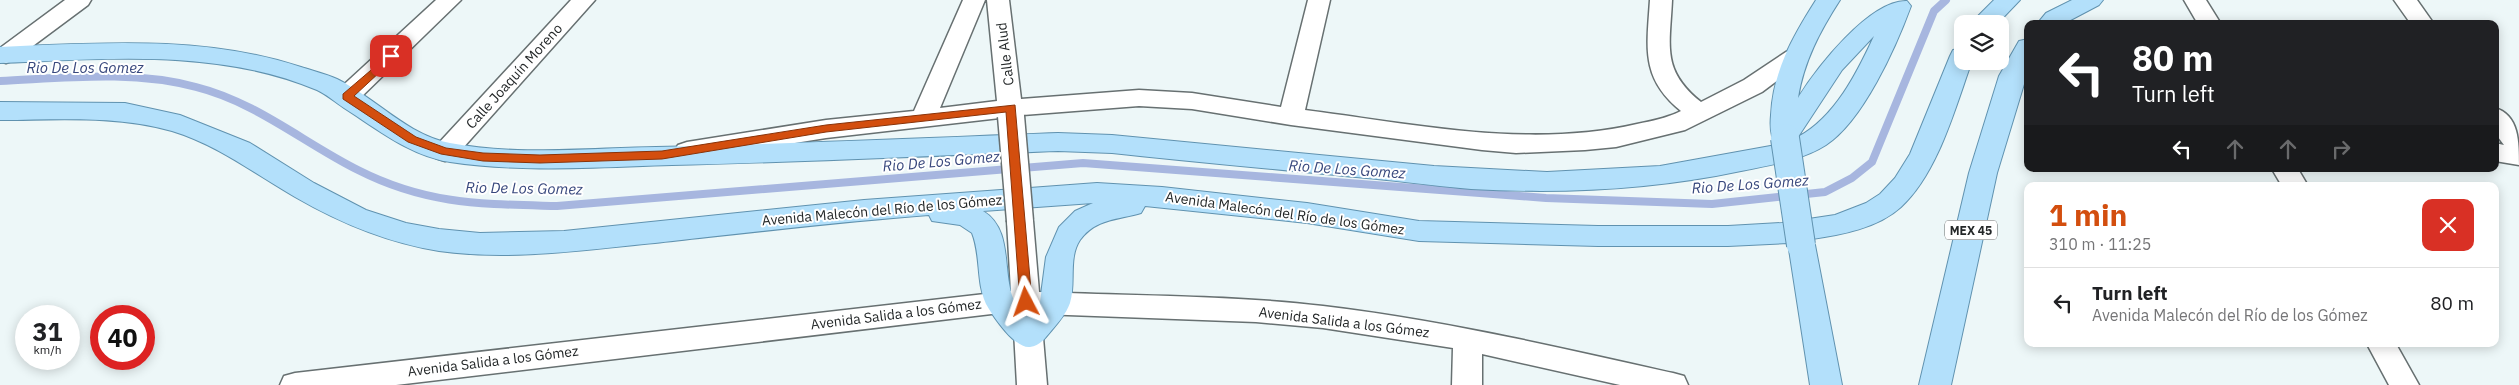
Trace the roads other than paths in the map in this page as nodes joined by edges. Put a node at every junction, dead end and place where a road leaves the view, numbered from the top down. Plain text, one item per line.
1 (46, 0) edge
2 (450, 0) edge
3 (584, 0) edge
4 (974, 0) edge
5 (998, 0) edge
6 (1318, 0) edge
7 (1661, 0) edge
8 (1828, 0) edge
9 (2008, 0) edge
10 (2091, 0) edge
11 (2195, 0) edge
12 (2405, 0) edge
13 (75, 3) edge
14 (1903, 3) edge
15 (1992, 15) edge
16 (2053, 20) edge
17 (2208, 20) edge
18 (2420, 20) edge
19 (3, 55) edge
20 (1794, 56) junction
21 (2024, 62) edge
22 (1956, 70) edge
23 (2020, 77) edge
24 (347, 96) junction
25 (0, 111) edge
26 (1011, 112) junction
27 (1699, 113) junction
28 (1291, 117) junction
29 (923, 118) junction
30 (2499, 121) edge
31 (1785, 136) junction
32 (2519, 146) edge
33 (445, 152) junction
34 (2499, 153) edge
35 (662, 155) junction
36 (2519, 156) edge
37 (1419, 231) junction
38 (655, 232) junction
39 (1027, 303) junction
40 (1029, 336) junction
41 (1468, 339) junction
42 (2383, 347) edge
43 (1825, 374) edge
44 (416, 377) edge
45 (295, 385) edge
46 (1032, 385) edge
47 (1467, 385) edge
48 (1672, 385) edge
49 (1934, 385) edge
50 (2404, 385) edge

1 - 13 street
2 - 24 street
3 - 33 street, Calle Joaquín Moreno
4 - 29 street
5 - 26 street, Calle Alud
6 - 28 street
7 - 27 street
8 - 20 main road
9 - 15 main road
10 - 16 main road
11 - 17 street
12 - 18 street
13 - 19 street
14 - 31 main road
14 - 35 main road
19 - 24 main road
20 - 27 street
20 - 31 main road
21 - 23 main road, MEX 45
22 - 37 main road, Avenida Malecón del Río de los Gómez
23 - 49 main road, MEX 45
24 - 33 main road
25 - 38 main road, Avenida Malecón del Río de los Gómez
26 - 28 street
26 - 29 street
26 - 39 street, Calle Alud, bridge
27 - 28 street
29 - 35 street
30 - 32 street
31 - 43 main road, bridge
33 - 35 main road
34 - 36 street
37 - 38 main road, Avenida Malecón del Río de los Gómez
37 - 39 main road
38 - 39 main road
39 - 40 main road
39 - 40 main road
39 - 41 street, Avenida Salida a los Gómez
39 - 44 street, Avenida Salida a los Gómez
40 - 46 street
41 - 47 street
41 - 48 street, Avenida Salida a los Gómez
42 - 50 street
44 - 45 street, Avenida Salida a los Gómez

